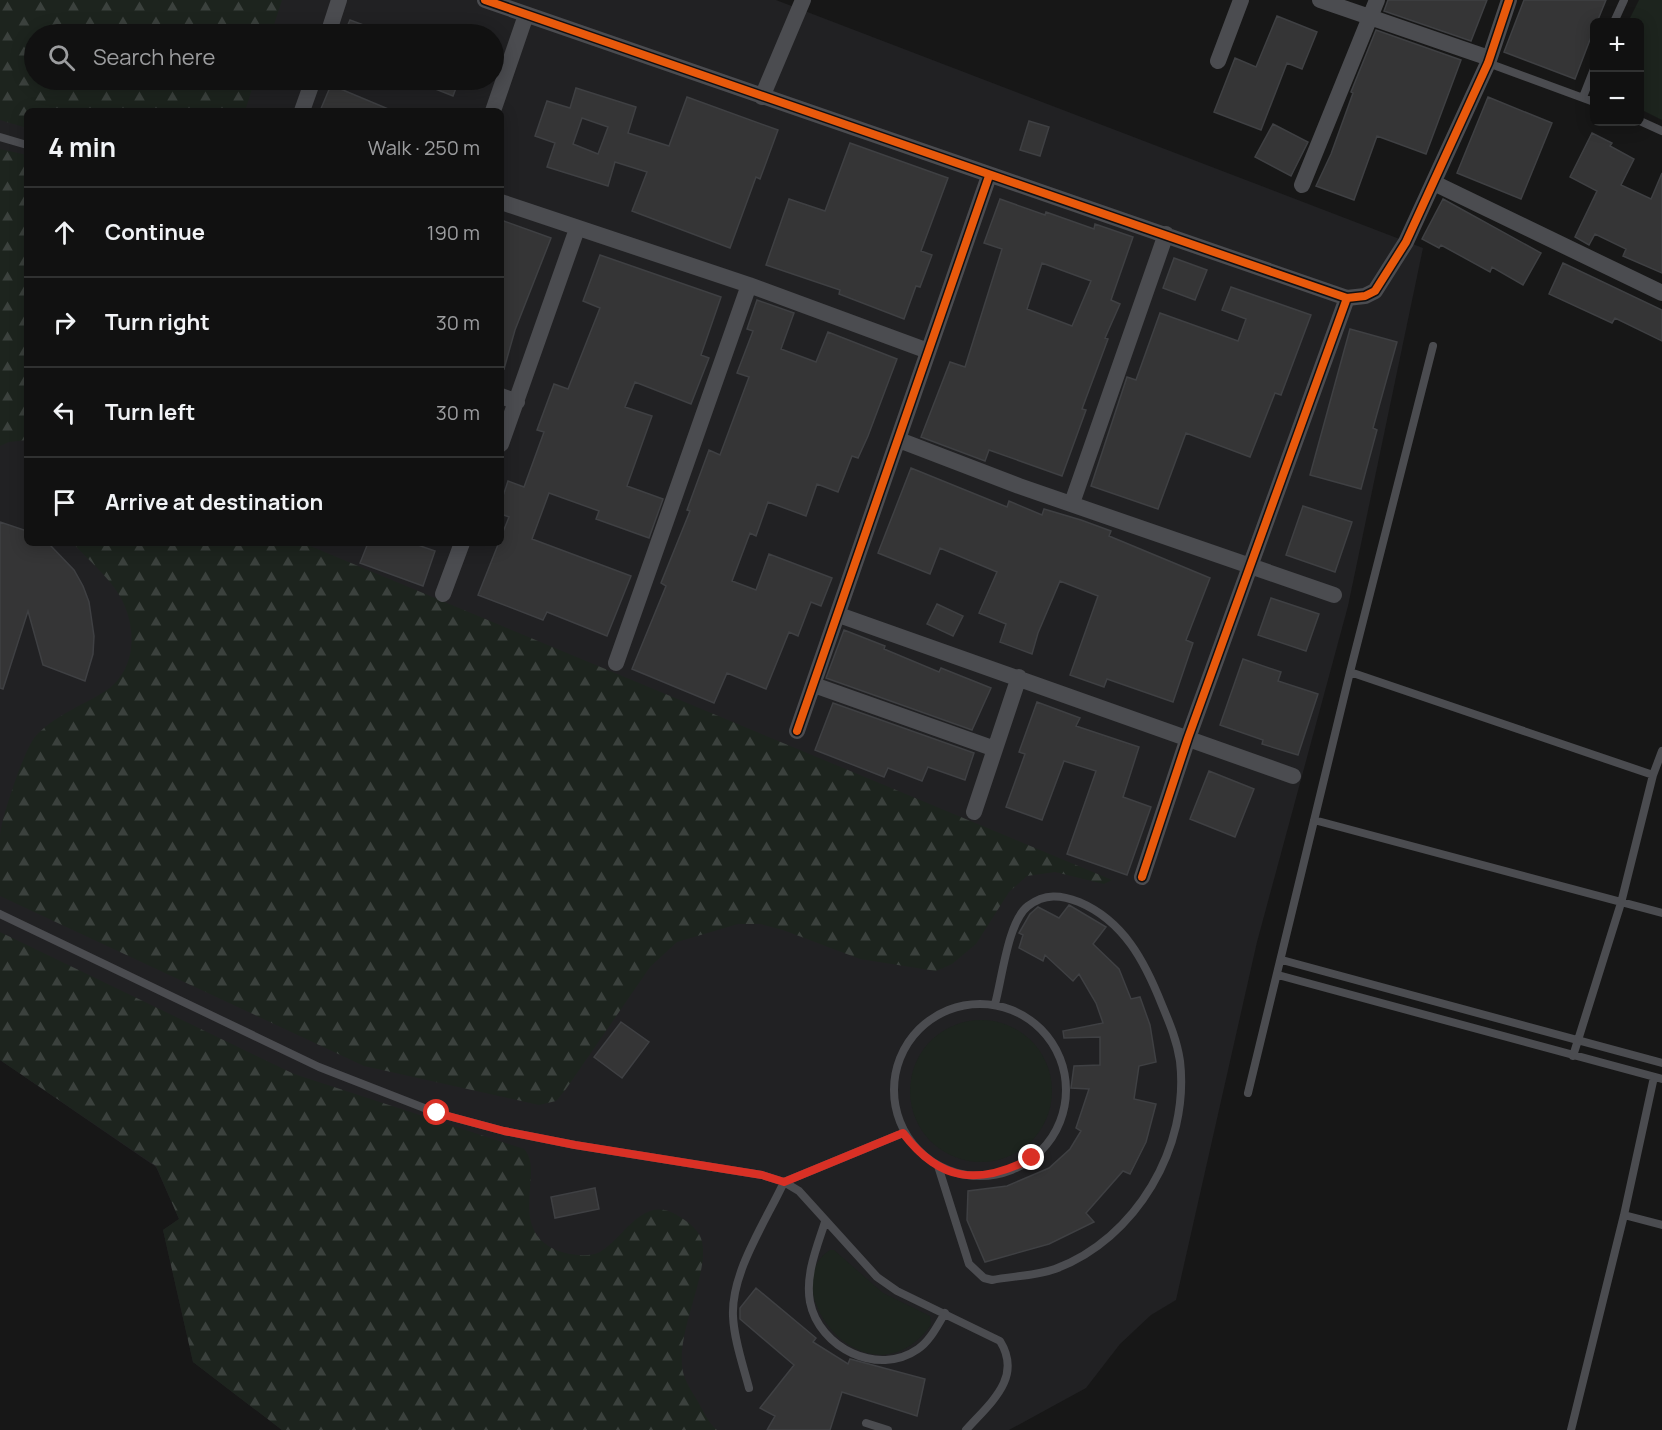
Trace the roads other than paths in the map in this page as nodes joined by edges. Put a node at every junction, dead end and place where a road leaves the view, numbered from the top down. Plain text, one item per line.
1 (339, 0) edge
2 (485, 0) edge
3 (803, 0) edge
4 (1241, 0) edge
5 (1320, 0) edge
6 (1377, 0) edge
7 (1509, 0) edge
8 (1624, 0) edge
9 (526, 15) junction
10 (1370, 18) junction
11 (1616, 18) edge
12 (331, 24) edge
13 (1218, 61) dead end
14 (1489, 61) junction
15 (1593, 72) edge
16 (504, 79) edge
17 (309, 90) edge
18 (500, 90) edge
19 (1583, 96) junction
20 (762, 97) junction
21 (1590, 100) edge
22 (303, 108) edge
23 (494, 108) edge
24 (1644, 123) edge
25 (1662, 131) edge
26 (0, 137) edge
27 (24, 144) edge
28 (989, 176) junction
29 (1434, 183) junction
30 (1302, 185) dead end
31 (504, 203) edge
32 (577, 229) junction
33 (1166, 234) junction
34 (749, 285) junction
35 (1662, 293) edge
36 (1347, 298) junction
37 (1434, 346) dead end
38 (928, 351) junction
39 (504, 397) edge
40 (518, 402) junction
41 (504, 437) edge
42 (899, 440) junction
43 (1072, 503) junction
44 (461, 546) edge
45 (1252, 566) junction
46 (443, 594) dead end
47 (1334, 595) dead end
48 (840, 615) junction
49 (616, 663) dead end
50 (1350, 672) junction
51 (1019, 677) junction
52 (814, 685) junction
53 (797, 731) dead end
54 (1188, 738) junction
55 (995, 749) junction
56 (1662, 751) edge
57 (1653, 775) junction
58 (1293, 776) dead end
59 (974, 812) dead end
60 (1314, 820) junction
61 (1142, 877) dead end
62 (1621, 903) junction
63 (1662, 913) edge
64 (0, 914) edge
65 (1282, 960) junction
66 (1278, 975) junction
67 (995, 1004) junction
68 (1577, 1041) junction
69 (1573, 1056) junction
70 (1662, 1063) edge
71 (1658, 1078) edge
72 (1248, 1093) dead end
73 (903, 1133) junction
74 (938, 1166) junction
75 (784, 1182) junction
76 (1624, 1215) junction
77 (825, 1222) junction
78 (1662, 1225) edge
79 (945, 1313) junction
80 (749, 1388) dead end
81 (866, 1423) dead end
82 (888, 1430) edge
83 (966, 1430) edge
84 (1571, 1430) edge

1 - 12 street
2 - 9 street
3 - 20 street
4 - 13 street
5 - 10 street
6 - 10 street
7 - 14 street
8 - 11 lane
9 - 16 street
9 - 20 street
10 - 14 street
10 - 30 street
14 - 19 lane
14 - 29 street
15 - 19 lane
17 - 22 street
18 - 23 street
19 - 21 lane
20 - 28 street
24 - 25 lane
26 - 27 lane
28 - 33 street
28 - 38 street
29 - 35 street
29 - 36 street
31 - 32 street
32 - 34 street
32 - 40 street
33 - 36 street
33 - 43 street
34 - 38 street
34 - 49 street
36 - 45 street
37 - 50 lane
38 - 42 street
39 - 40 street
40 - 41 street
42 - 43 street
42 - 48 street
43 - 45 street
44 - 46 street
45 - 47 street
45 - 54 street
48 - 51 street
48 - 52 street
50 - 57 lane
50 - 60 lane
51 - 54 street
51 - 55 street
52 - 53 street
52 - 55 street
54 - 58 street
54 - 61 street
55 - 59 street
56 - 57 lane
57 - 62 lane
60 - 62 lane
60 - 65 lane
62 - 63 lane
62 - 68 lane
64 - 75 lane
65 - 66 lane
65 - 68 lane
66 - 69 lane
66 - 72 lane
67 - 73 lane
67 - 74 lane
67 - 74 lane
68 - 69 lane
68 - 70 lane
69 - 71 lane
71 - 76 lane
73 - 74 lane
73 - 75 lane
75 - 77 lane
75 - 80 lane
76 - 78 lane
76 - 84 lane
77 - 79 lane
77 - 79 lane
79 - 83 lane
81 - 82 lane

